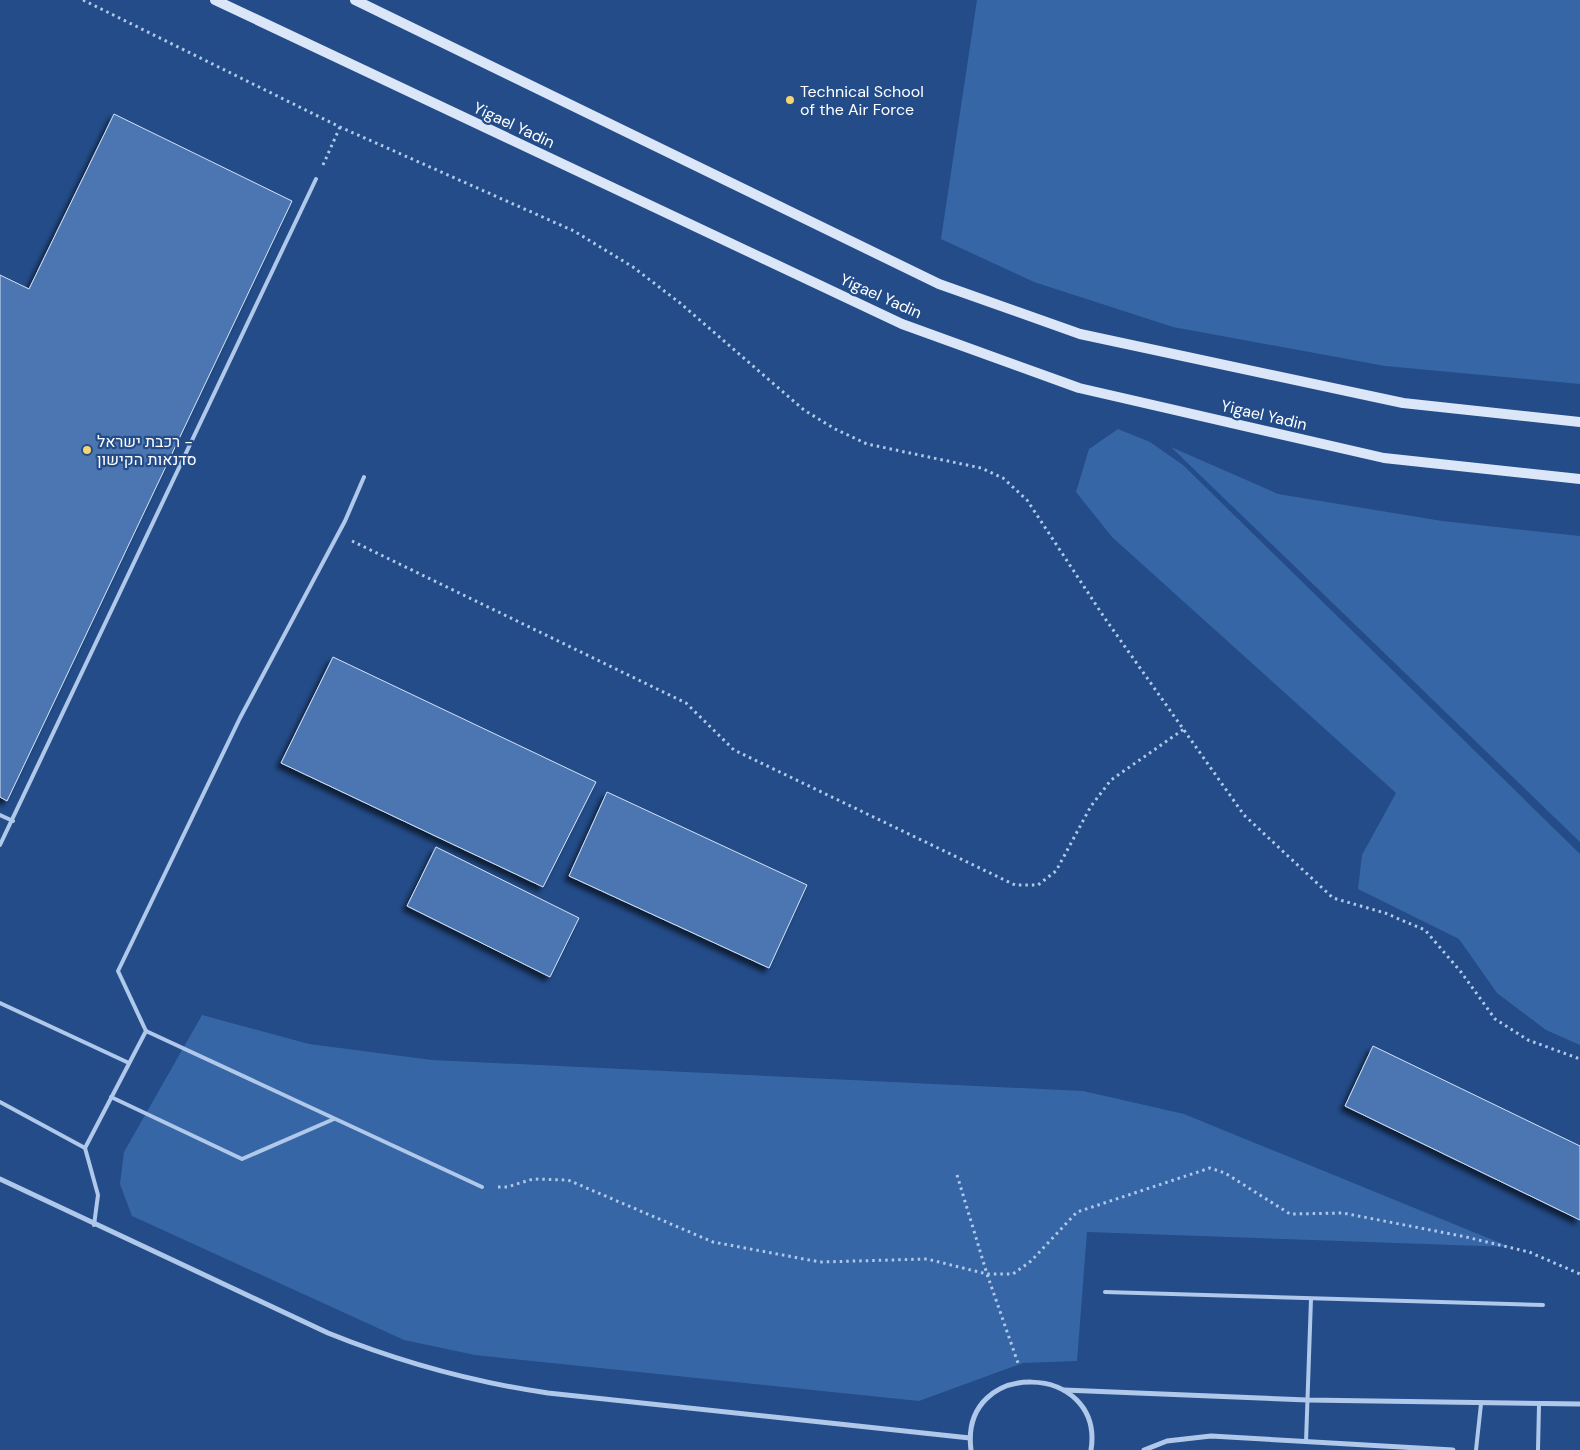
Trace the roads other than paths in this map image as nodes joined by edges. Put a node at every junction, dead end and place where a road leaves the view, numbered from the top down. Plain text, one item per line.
1 (215, 0) edge
2 (355, 0) edge
3 (316, 178) road end
4 (1580, 422) edge
5 (364, 477) dead end
6 (1580, 479) edge
7 (0, 815) edge
8 (13, 821) junction
9 (0, 845) edge
10 (0, 1002) edge
11 (146, 1031) junction
12 (129, 1063) junction
13 (111, 1097) junction
14 (0, 1102) edge
15 (335, 1119) junction
16 (85, 1148) junction
17 (0, 1179) edge
18 (482, 1187) road end
19 (94, 1225) junction
20 (1105, 1292) dead end
21 (1311, 1299) junction
22 (1543, 1305) dead end
23 (1064, 1390) junction
24 (1307, 1400) junction
25 (1481, 1404) junction
26 (1580, 1404) edge
27 (1539, 1405) junction
28 (970, 1438) junction
29 (1306, 1442) junction
30 (971, 1450) edge
31 (1091, 1450) edge
32 (1144, 1450) edge
33 (1453, 1450) edge
34 (1476, 1450) edge
35 (1538, 1450) edge

1 - 6 main road, Yigael Yadin
2 - 4 main road
3 - 8 lane
5 - 11 lane
7 - 8 lane
8 - 9 lane
10 - 12 lane
11 - 12 lane
11 - 15 lane
12 - 13 lane
13 - 15 lane
13 - 16 lane
14 - 16 lane
15 - 18 lane
16 - 19 lane
17 - 19 street
19 - 28 street
20 - 21 lane
21 - 22 lane
21 - 24 lane
23 - 24 street
23 - 28 street
23 - 31 street
24 - 25 street
24 - 29 lane
25 - 27 street
25 - 34 lane
26 - 27 street
27 - 35 lane
28 - 30 street
29 - 32 street
29 - 33 street

